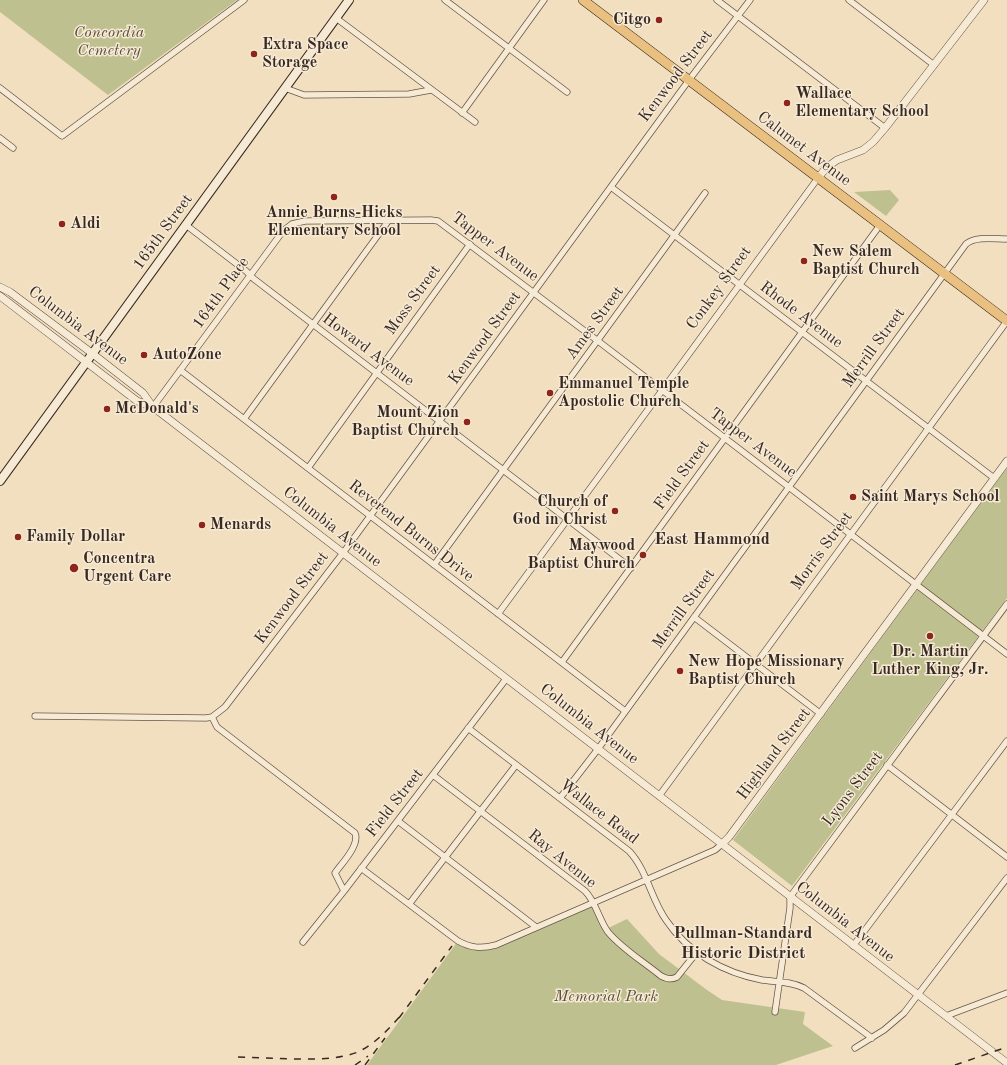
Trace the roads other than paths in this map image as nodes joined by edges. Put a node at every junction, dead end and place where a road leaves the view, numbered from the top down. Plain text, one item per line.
1 (244, 0) edge
2 (349, 0) edge
3 (445, 0) edge
4 (544, 0) edge
5 (583, 0) edge
6 (717, 0) edge
7 (750, 0) edge
8 (848, 0) edge
9 (982, 0) edge
10 (738, 16) junction
11 (336, 18) junction
12 (509, 48) junction
13 (934, 65) junction
14 (689, 80) junction
15 (0, 88) edge
16 (285, 88) junction
17 (431, 90) junction
18 (567, 92) dead end
19 (462, 112) junction
20 (475, 122) dead end
21 (885, 128) junction
22 (0, 138) edge
23 (13, 148) dead end
24 (818, 178) junction
25 (611, 187) junction
26 (705, 193) dead end
27 (325, 220) joint
28 (389, 220) junction
29 (186, 225) junction
30 (880, 226) junction
31 (675, 235) junction
32 (1007, 239) edge
33 (470, 244) junction
34 (944, 274) junction
35 (250, 275) junction
36 (739, 284) junction
37 (0, 287) edge
38 (534, 292) junction
39 (0, 296) edge
40 (1007, 321) edge
41 (313, 324) junction
42 (803, 332) junction
43 (598, 341) junction
44 (93, 354) junction
45 (87, 362) junction
46 (180, 370) junction
47 (376, 373) junction
48 (866, 381) junction
49 (662, 390) junction
50 (153, 407) junction
51 (244, 419) junction
52 (440, 421) junction
53 (928, 428) junction
54 (725, 439) junction
55 (1007, 461) edge
56 (308, 468) junction
57 (503, 470) junction
58 (994, 478) junction
59 (0, 481) edge
60 (789, 487) junction
61 (370, 516) junction
62 (567, 519) junction
63 (850, 535) junction
64 (343, 553) junction
65 (434, 565) junction
66 (631, 568) junction
67 (916, 585) junction
68 (1007, 604) edge
69 (498, 614) junction
70 (694, 617) junction
71 (984, 636) junction
72 (1007, 654) edge
73 (562, 662) junction
74 (756, 664) junction
75 (506, 679) junction
76 (625, 711) junction
77 (821, 714) junction
78 (35, 716) dead end
79 (212, 717) junction
80 (468, 728) junction
81 (1007, 741) edge
82 (598, 749) junction
83 (516, 765) junction
84 (887, 765) junction
85 (433, 775) junction
86 (659, 796) junction
87 (560, 798) junction
88 (481, 811) junction
89 (952, 815) junction
90 (398, 821) junction
91 (722, 844) junction
92 (445, 857) junction
93 (1007, 857) edge
94 (361, 868) junction
95 (1007, 878) edge
96 (646, 880) junction
97 (344, 891) junction
98 (790, 897) junction
99 (593, 903) junction
100 (410, 904) junction
101 (536, 927) junction
102 (303, 942) dead end
103 (853, 946) junction
104 (697, 952) junction
105 (779, 982) junction
106 (1007, 993) edge
107 (918, 995) junction
108 (775, 1012) dead end
109 (946, 1016) junction
110 (872, 1038) junction
111 (855, 1048) dead end
112 (1007, 1063) edge

1 - 15 street
2 - 11 main road, 165th Street
3 - 12 street
4 - 12 street
5 - 14 main road, Calumet Avenue
6 - 10 street
7 - 10 street, Kenwood Street
8 - 13 street
9 - 13 street, Conkey Street
10 - 14 street, Kenwood Street
10 - 21 street
11 - 16 main road, 165th Street
11 - 17 street
12 - 18 street
12 - 19 street
13 - 21 street, Conkey Street
14 - 24 main road, Calumet Avenue
14 - 25 street, Kenwood Street
16 - 17 street
16 - 29 main road, 165th Street
17 - 19 street
19 - 20 street
21 - 24 street, Conkey Street
22 - 23 street
24 - 30 main road, Calumet Avenue
24 - 36 street, Conkey Street
25 - 31 street, Rhode Avenue
25 - 38 street, Kenwood Street
26 - 31 street, Ames Street
27 - 28 street, Tapper Avenue
27 - 35 street, 164th Place
28 - 33 street, Tapper Avenue
28 - 41 street
29 - 35 street, Howard Avenue
29 - 44 main road, 165th Street
30 - 34 main road, Calumet Avenue
30 - 42 street, Field Street
31 - 36 street, Rhode Avenue
31 - 43 street, Ames Street
32 - 34 street, Merrill Street
33 - 38 street, Tapper Avenue
33 - 47 street, Moss Street
34 - 40 main road, Calumet Avenue
34 - 48 street, Merrill Street
35 - 41 street, Howard Avenue
35 - 46 street, 164th Place
36 - 42 street, Rhode Avenue
36 - 49 street, Conkey Street
37 - 44 street, Columbia Avenue
38 - 43 street, Tapper Avenue
38 - 52 street, Kenwood Street
39 - 45 street, Columbia Avenue
40 - 53 street, Morris Street
41 - 47 street, Howard Avenue
41 - 51 street
42 - 48 street, Rhode Avenue
42 - 54 street, Field Street
43 - 49 street, Tapper Avenue
43 - 57 street, Ames Street
44 - 45 main road, 165th Street
44 - 50 street, Columbia Avenue
45 - 50 street, Columbia Avenue
45 - 59 main road, 165th Street
46 - 50 street, 164th Place
46 - 51 street, Reverend Burns Drive
47 - 52 street, Howard Avenue
47 - 56 street, Moss Street
48 - 53 street, Rhode Avenue
48 - 60 street, Merrill Street
49 - 54 street, Tapper Avenue
49 - 62 street, Conkey Street
50 - 64 street, Columbia Avenue
51 - 56 street, Reverend Burns Drive
52 - 57 street, Howard Avenue
52 - 61 street, Kenwood Street
53 - 58 street, Rhode Avenue
53 - 63 street, Morris Street
54 - 60 street, Tapper Avenue
54 - 66 street, Field Street
55 - 58 street, Highland Street
56 - 61 street, Reverend Burns Drive
57 - 62 street, Howard Avenue
57 - 65 street, Ames Street
58 - 67 street, Highland Street
60 - 63 street, Tapper Avenue
60 - 70 street, Merrill Street
61 - 64 street, Kenwood Street
61 - 65 street, Reverend Burns Drive
62 - 66 street, Howard Avenue
62 - 69 street, Conkey Street
63 - 67 street, Tapper Avenue
63 - 74 street, Morris Street
64 - 75 street, Columbia Avenue
64 - 79 street, Kenwood Street
65 - 69 street, Reverend Burns Drive
66 - 73 street, Field Street
67 - 71 street, Tapper Avenue
67 - 77 street, Highland Street
68 - 71 street, Lyons Street
69 - 73 street, Reverend Burns Drive
70 - 74 street
70 - 76 street, Merrill Street
71 - 72 street, Tapper Avenue
71 - 84 street, Lyons Street
73 - 76 street, Reverend Burns Drive
74 - 77 street
74 - 86 street, Morris Street
75 - 80 street, Field Street
75 - 82 street, Columbia Avenue
76 - 82 street, Merrill Street
77 - 91 street, Highland Street
78 - 79 street
79 - 97 street
80 - 83 street, Wallace Road
80 - 85 street, Field Street
81 - 89 street
82 - 86 street, Columbia Avenue
82 - 87 street, Merrill Street
83 - 87 street, Wallace Road
83 - 88 street
84 - 89 street
84 - 98 street, Lyons Street
85 - 88 street, Ray Avenue
85 - 90 street, Field Street
86 - 91 street, Columbia Avenue
87 - 96 street, Wallace Road
88 - 92 street
88 - 99 street, Ray Avenue
89 - 93 street
89 - 103 street
90 - 92 street
90 - 94 street, Field Street
91 - 96 street, Highland Street
91 - 98 street, Columbia Avenue
92 - 100 street
92 - 101 street
94 - 97 street, Field Street
94 - 100 street
95 - 107 street
96 - 99 street, Highland Street
96 - 104 street, Wallace Road
97 - 102 street, Field Street
98 - 103 street, Columbia Avenue
98 - 105 street
99 - 101 street, Highland Street
99 - 104 street, Ray Avenue
100 - 101 street, Highland Street
103 - 107 street, Columbia Avenue
104 - 105 street, Wallace Road
105 - 108 street
105 - 110 street, Wallace Road
106 - 109 street
107 - 109 street, Columbia Avenue
107 - 110 street
109 - 112 street, Columbia Avenue
110 - 111 street

